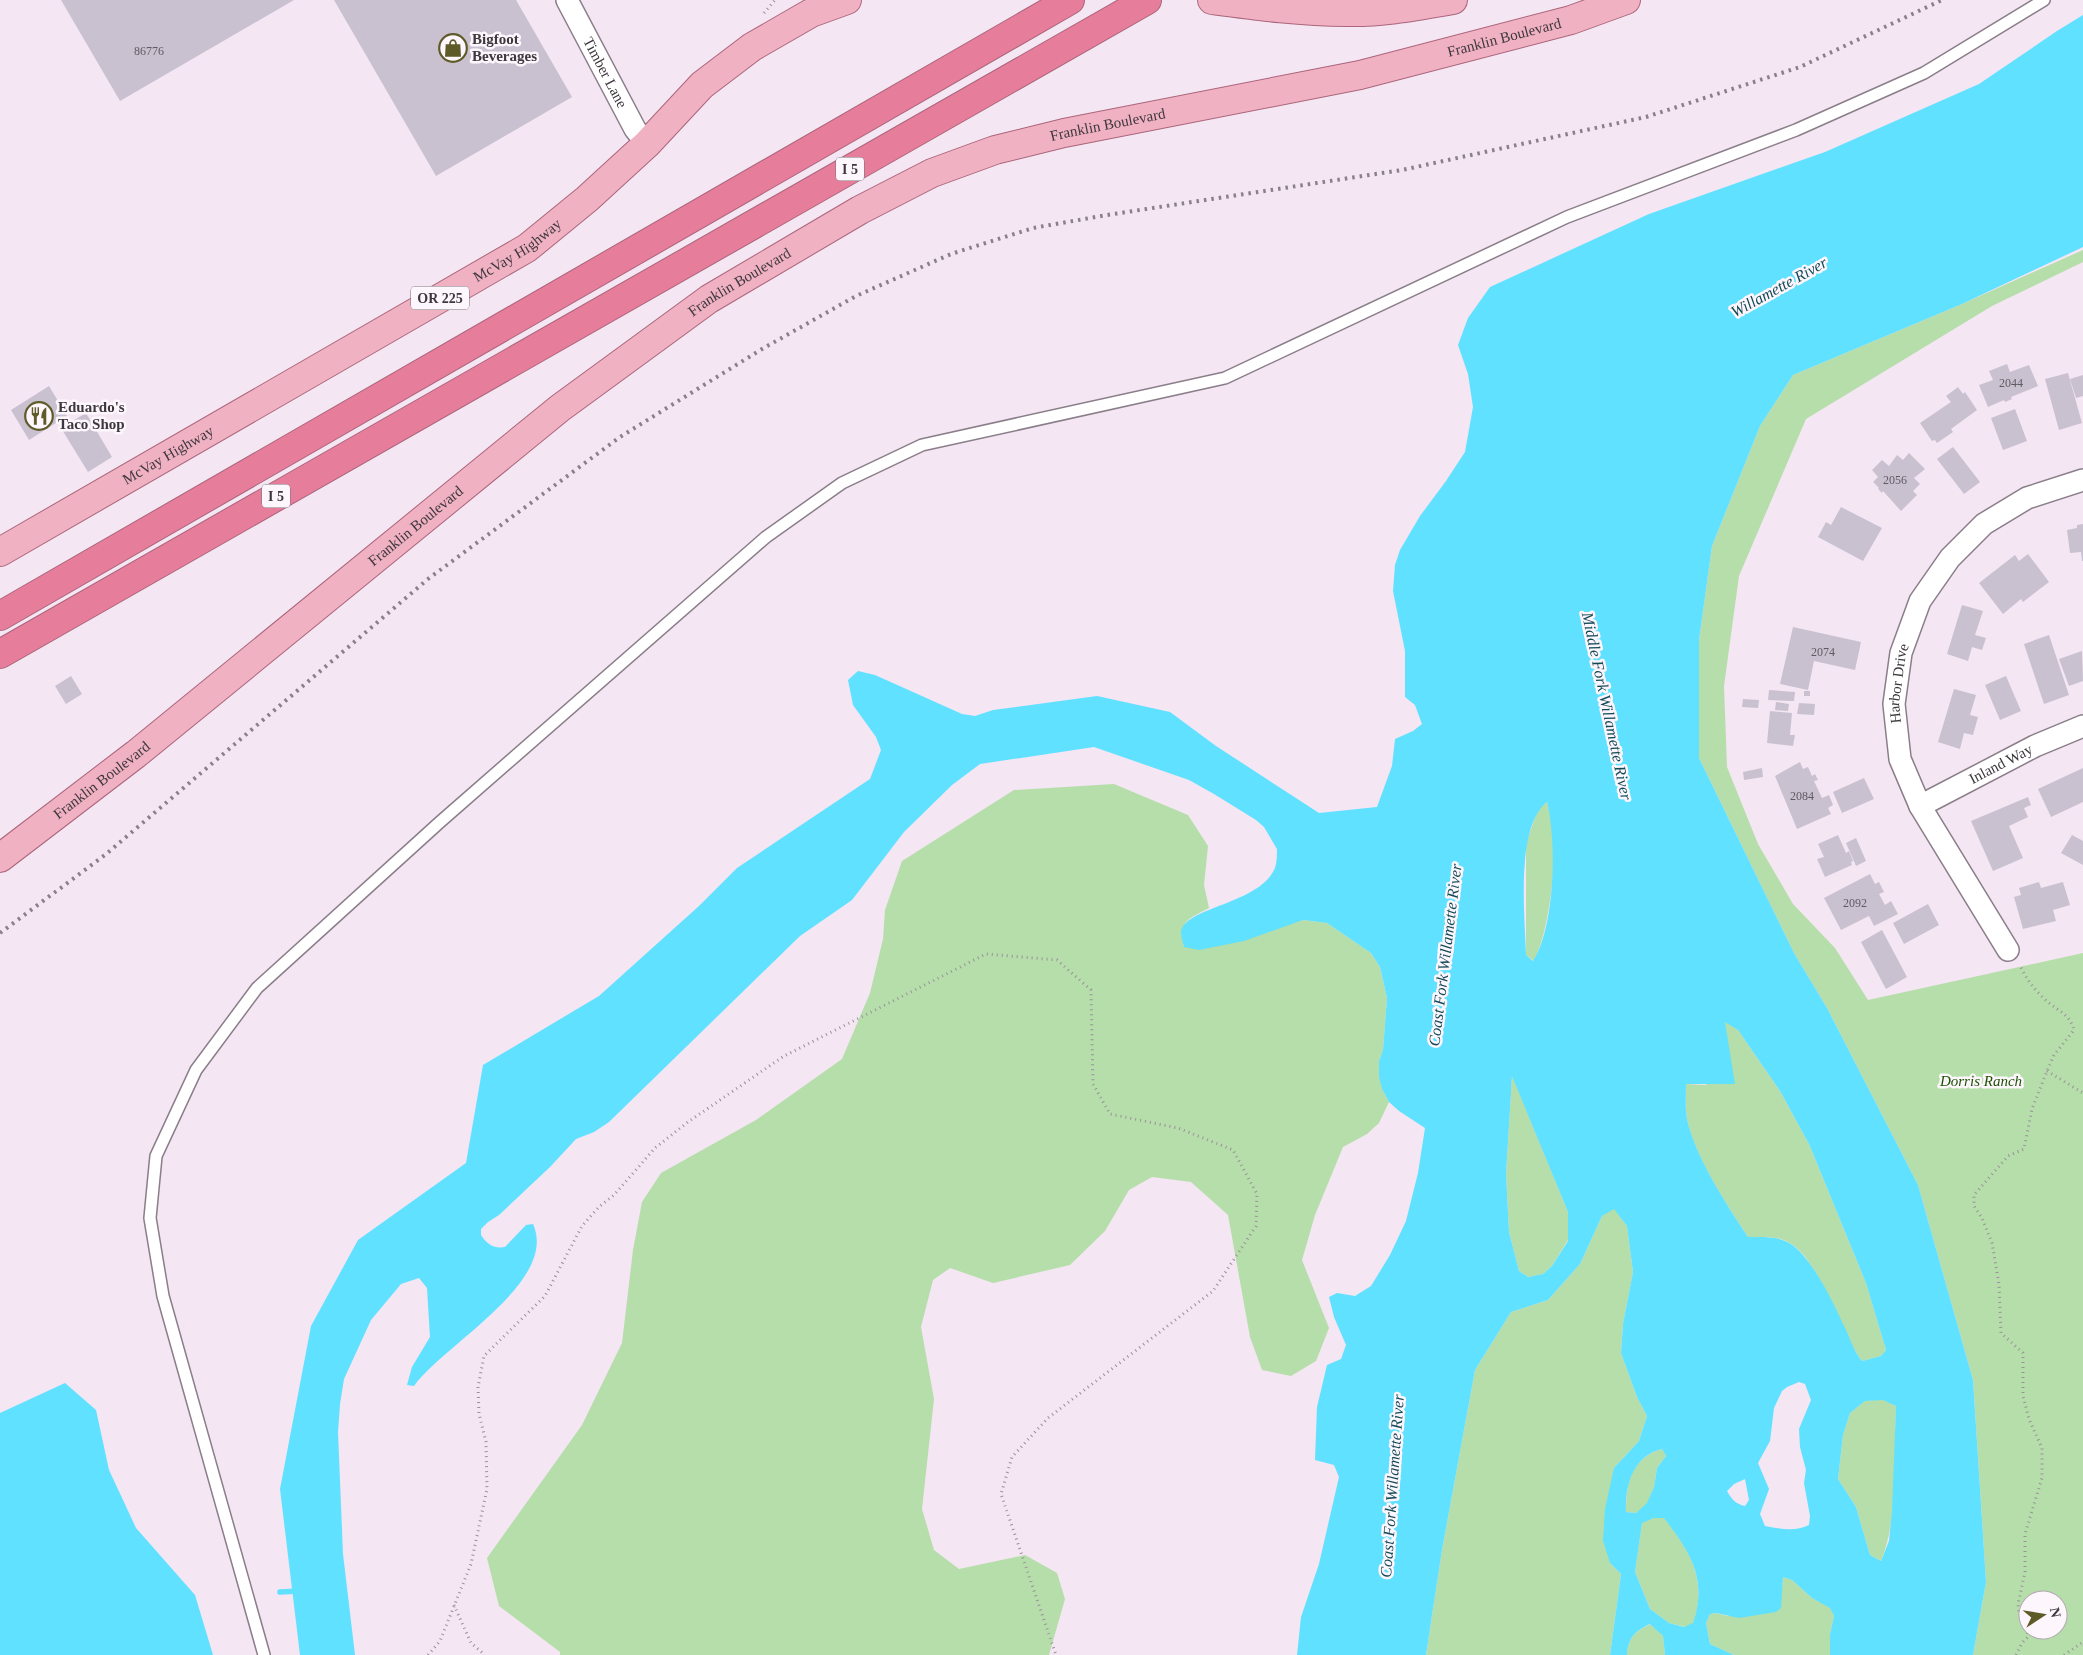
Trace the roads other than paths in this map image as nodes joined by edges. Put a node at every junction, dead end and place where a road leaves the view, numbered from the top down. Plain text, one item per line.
1 (567, 0) edge
2 (846, 0) edge
3 (1070, 0) edge
4 (1147, 0) edge
5 (1212, 0) edge
6 (1453, 0) edge
7 (1626, 0) edge
8 (2044, 0) edge
9 (648, 144) junction
10 (2083, 480) edge
11 (0, 552) edge
12 (0, 616) edge
13 (0, 654) edge
14 (2083, 726) edge
15 (1920, 806) junction
16 (0, 858) edge
17 (2008, 950) road end
18 (264, 1655) edge

1 - 9 street, Timber Lane
2 - 9 main road, McVay Highway / OR 225
3 - 12 highway, I 5
4 - 13 highway, I 5
5 - 6 main road
7 - 16 main road, Franklin Boulevard
8 - 18 lane
9 - 11 main road, McVay Highway / OR 225
10 - 15 street, Harbor Drive
14 - 15 street, Inland Way
15 - 17 street, Harbor Drive

